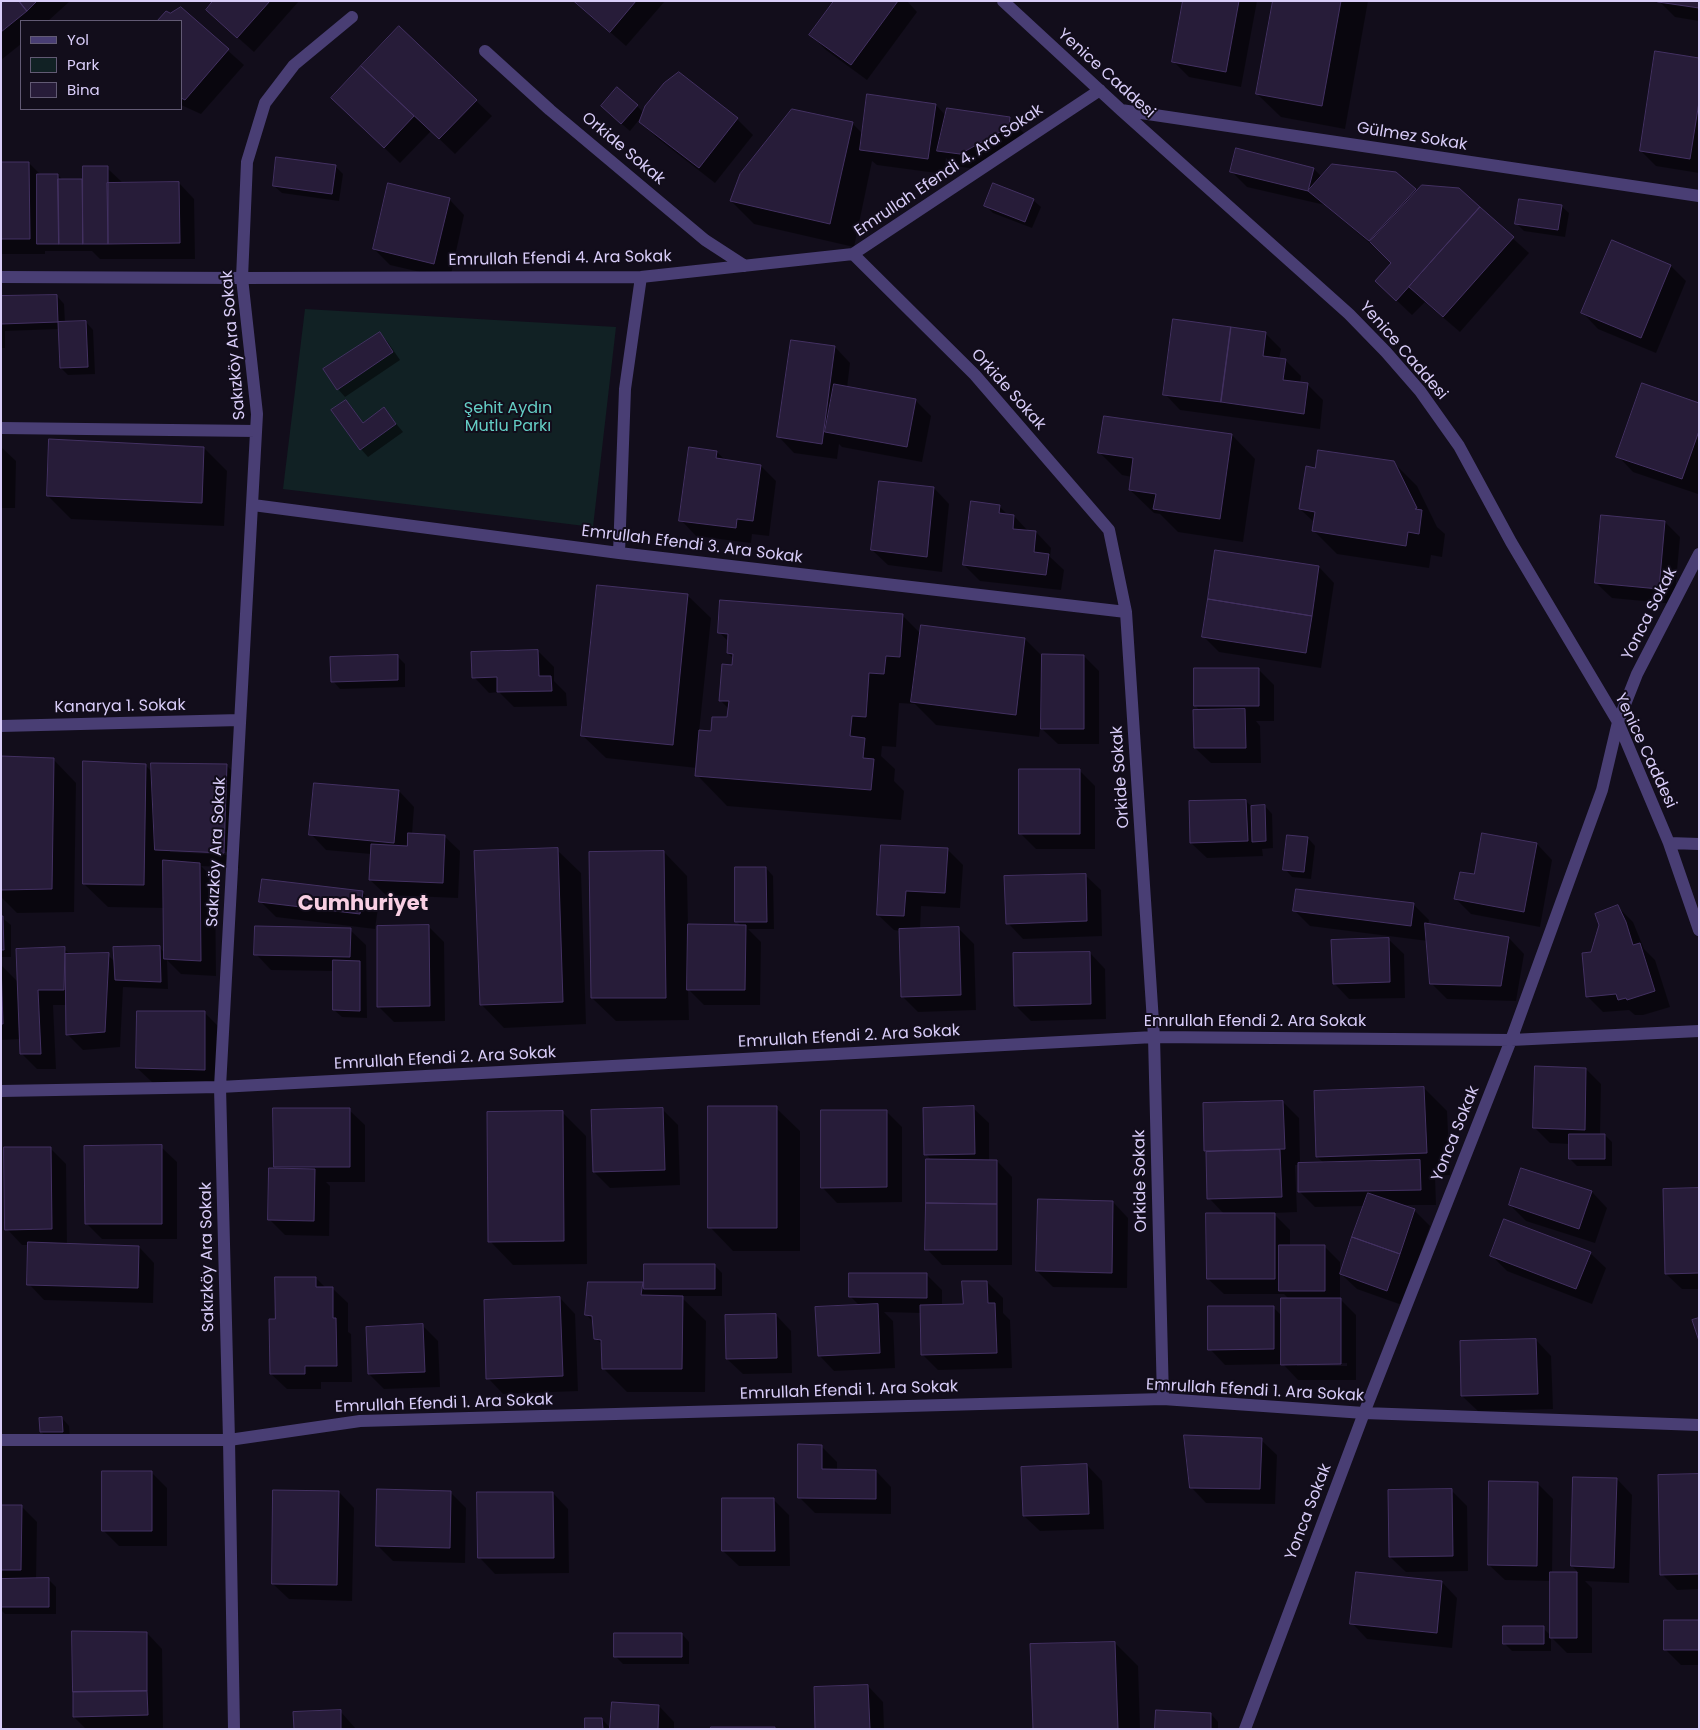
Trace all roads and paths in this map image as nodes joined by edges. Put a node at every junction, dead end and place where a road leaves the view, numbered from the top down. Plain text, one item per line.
1 (1003, 1) edge
2 (352, 16) dead end
3 (485, 52) dead end
4 (1100, 90) junction
5 (1120, 110) junction
6 (1699, 196) edge
7 (853, 254) junction
8 (744, 266) junction
9 (1, 277) edge
10 (641, 277) junction
11 (242, 278) junction
12 (1, 428) edge
13 (256, 431) junction
14 (253, 505) junction
15 (619, 553) junction
16 (1699, 554) edge
17 (1126, 612) junction
18 (240, 720) junction
19 (1618, 722) junction
20 (1, 726) edge
21 (1669, 843) junction
22 (1699, 844) edge
23 (1699, 930) edge
24 (1699, 1032) edge
25 (1154, 1037) junction
26 (1511, 1040) junction
27 (220, 1087) junction
28 (1, 1091) edge
29 (1163, 1399) junction
30 (1364, 1413) junction
31 (1699, 1425) edge
32 (1, 1440) edge
33 (229, 1440) junction
34 (234, 1729) edge
35 (1245, 1729) edge

1 - 4 street, Yenice Caddesi
2 - 11 street, Sakızköy Ara Sokak
3 - 8 street, Orkide Sokak
4 - 5 street, Yenice Caddesi
4 - 7 street, Emrullah Efendi 4. Ara Sokak
5 - 6 street, Gülmez Sokak
5 - 19 street, Yenice Caddesi
7 - 8 street, Emrullah Efendi 4. Ara Sokak
7 - 17 street, Orkide Sokak
8 - 10 street, Emrullah Efendi 4. Ara Sokak
9 - 11 street, Emrullah Efendi 4. Ara Sokak
10 - 11 street, Emrullah Efendi 4. Ara Sokak
10 - 15 street
11 - 13 street, Sakızköy Ara Sokak
12 - 13 street
13 - 14 street, Sakızköy Ara Sokak
14 - 15 street, Emrullah Efendi 3. Ara Sokak
14 - 18 street, Sakızköy Ara Sokak
15 - 17 street, Emrullah Efendi 3. Ara Sokak
16 - 19 street, Yonca Sokak
17 - 25 street, Orkide Sokak
18 - 20 street, Kanarya 1. Sokak
18 - 27 street, Sakızköy Ara Sokak
19 - 21 street, Yenice Caddesi
19 - 26 street, Yonca Sokak
21 - 22 street
21 - 23 street, Yenice Caddesi
24 - 26 street, Emrullah Efendi 2. Ara Sokak
25 - 26 street, Emrullah Efendi 2. Ara Sokak
25 - 27 street, Emrullah Efendi 2. Ara Sokak
25 - 29 street, Orkide Sokak
26 - 30 street, Yonca Sokak
27 - 28 street, Emrullah Efendi 2. Ara Sokak
27 - 33 street, Sakızköy Ara Sokak
29 - 30 street, Emrullah Efendi 1. Ara Sokak
29 - 33 street, Emrullah Efendi 1. Ara Sokak
30 - 31 street, Emrullah Efendi 1. Ara Sokak
30 - 35 street, Yonca Sokak
32 - 33 street, Emrullah Efendi 1. Ara Sokak
33 - 34 street, Sakızköy Ara Sokak

